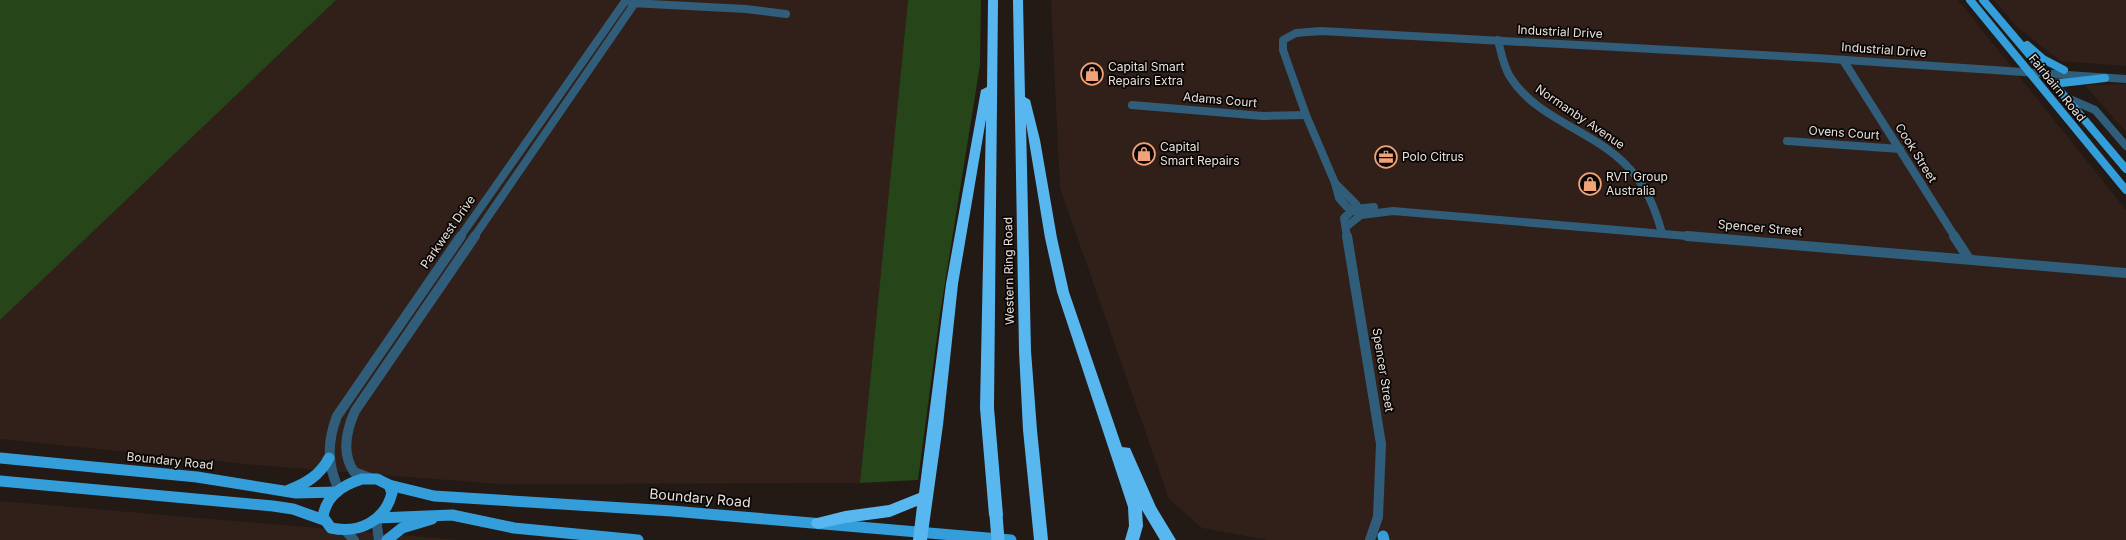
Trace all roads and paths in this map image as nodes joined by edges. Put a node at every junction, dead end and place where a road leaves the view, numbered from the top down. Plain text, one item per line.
1 (993, 0) edge
2 (1018, 0) edge
3 (1970, 0) edge
4 (1983, 0) edge
5 (625, 2) edge
6 (636, 2) edge
7 (786, 14) dead end
8 (2015, 38) junction
9 (1498, 40) junction
10 (993, 53) junction
11 (1843, 60) junction
12 (2064, 70) junction
13 (2028, 71) junction
14 (2043, 72) junction
15 (2126, 74) edge
16 (2105, 78) junction
17 (2126, 79) edge
18 (1020, 81) junction
19 (2053, 84) junction
20 (2065, 97) junction
21 (1132, 105) dead end
22 (1306, 115) junction
23 (1787, 141) dead end
24 (2126, 146) edge
25 (1900, 149) junction
26 (2126, 169) edge
27 (2126, 190) edge
28 (1357, 211) junction
29 (1662, 233) junction
30 (1968, 259) junction
31 (2126, 273) edge
32 (423, 290) junction
33 (436, 291) junction
34 (1095, 387) junction
35 (0, 458) edge
36 (329, 458) junction
37 (372, 478) junction
38 (0, 481) edge
39 (389, 485) junction
40 (285, 491) junction
41 (338, 491) junction
42 (927, 496) junction
43 (452, 515) junction
44 (1378, 517) junction
45 (377, 519) junction
46 (324, 520) junction
47 (818, 523) junction
48 (345, 530) junction
49 (921, 536) edge
50 (1383, 539) edge
51 (354, 540) edge
52 (379, 540) edge
53 (387, 540) edge
54 (638, 540) edge
55 (998, 540) edge
56 (1011, 540) edge
57 (1041, 540) edge
58 (1132, 540) edge
59 (1169, 540) edge
60 (1370, 540) edge

1 - 10 highway, Western Ring Road
2 - 18 highway, Western Ring Road
3 - 13 main road, Fairbairn Road
4 - 8 main road, Fairbairn Road
5 - 6 street
5 - 32 street, Parkwest Drive
6 - 7 street
6 - 33 street, Parkwest Drive
8 - 12 main road
8 - 14 main road, Fairbairn Road
9 - 11 street, Industrial Drive
9 - 22 street, Industrial Drive
9 - 29 street, Normanby Avenue
10 - 42 highway
10 - 55 highway, Western Ring Road, bridge
11 - 13 street, Industrial Drive
11 - 25 street, Cook Street
12 - 14 street
12 - 15 street
13 - 14 street, Industrial Drive
13 - 27 main road, Fairbairn Road
14 - 16 street
14 - 19 main road, Fairbairn Road
16 - 17 street
16 - 19 main road
18 - 34 highway
18 - 57 highway, Western Ring Road
19 - 20 main road, Fairbairn Road
20 - 24 street
20 - 26 main road, Fairbairn Road
21 - 22 street, Adams Court
22 - 28 street, Industrial Drive
23 - 25 street, Ovens Court
25 - 30 street, Cook Street
28 - 29 street, Spencer Street
28 - 44 street, Spencer Street
29 - 30 street, Spencer Street
30 - 31 street, Spencer Street
32 - 33 street
32 - 36 street, Parkwest Drive
33 - 37 street, Parkwest Drive
34 - 58 highway
34 - 59 highway
35 - 40 main road, Boundary Road
36 - 40 main road
36 - 41 street, Parkwest Drive
37 - 39 main road
37 - 41 main road
38 - 46 main road
39 - 45 main road
39 - 47 main road, Boundary Road
40 - 41 main road, Boundary Road
41 - 46 main road
42 - 47 highway
42 - 49 highway
43 - 45 main road
43 - 53 main road
43 - 54 main road
44 - 50 street, Spencer Street
44 - 60 street, Spencer Street
45 - 48 main road
45 - 52 street
46 - 48 main road
47 - 49 main road, Boundary Road
48 - 51 street
49 - 56 main road, Boundary Road

